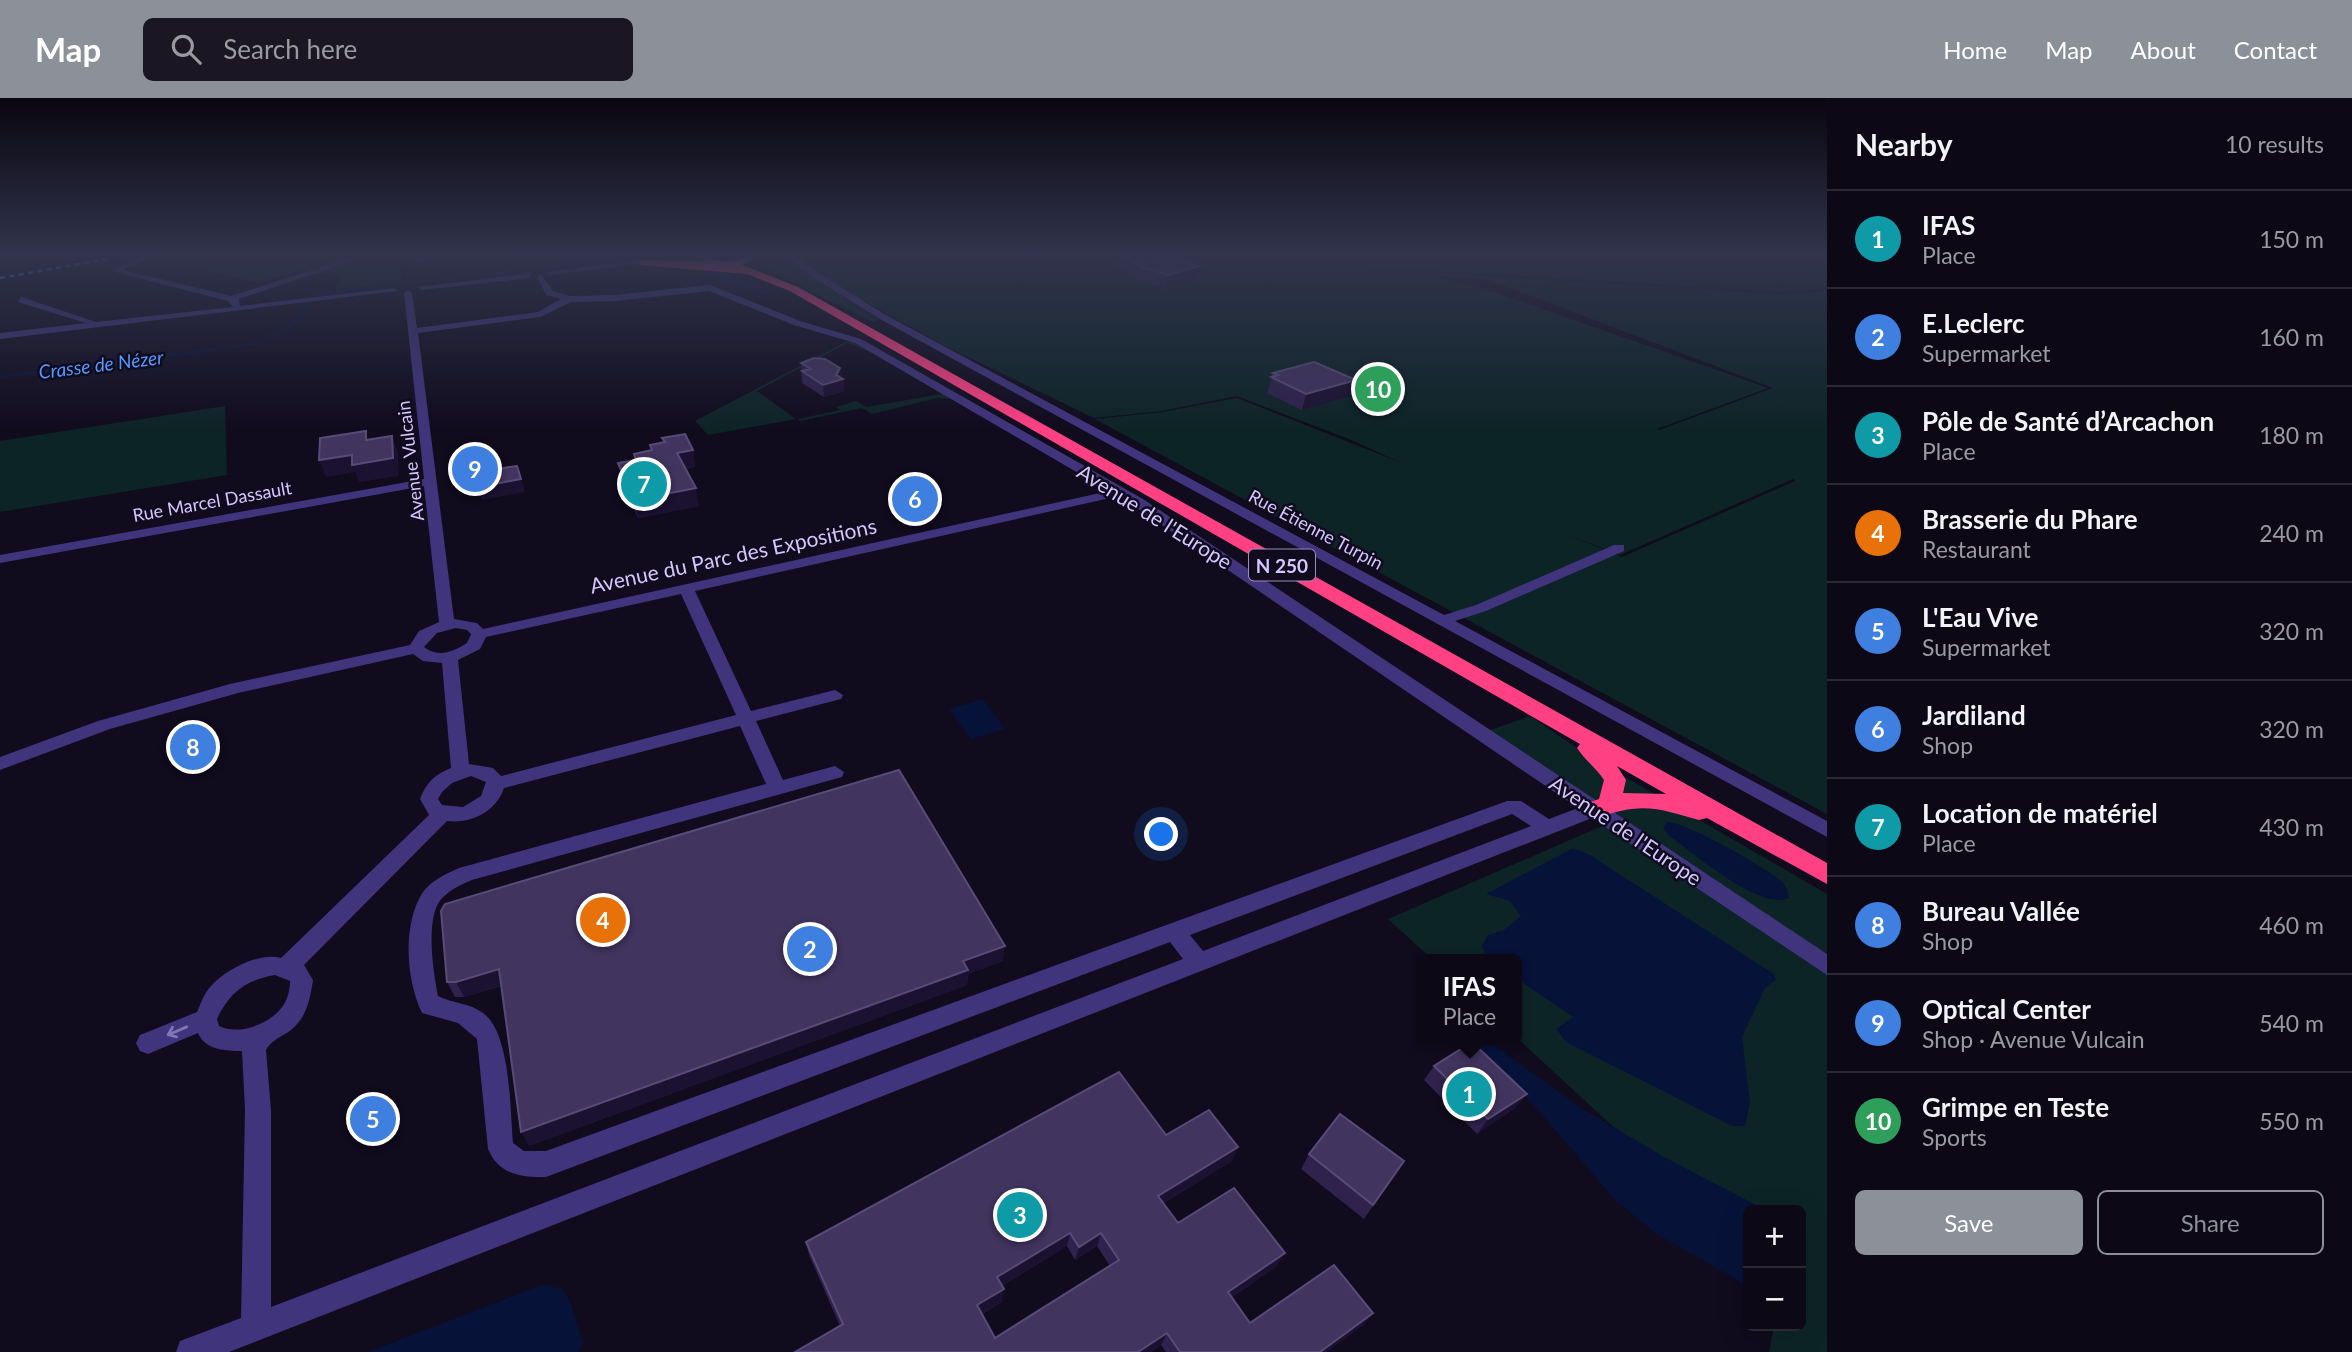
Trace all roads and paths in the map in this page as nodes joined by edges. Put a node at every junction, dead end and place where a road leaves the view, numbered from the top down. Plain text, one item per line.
1 (63, 314) edge
2 (172, 314) edge
3 (415, 314) edge
4 (541, 314) edge
5 (775, 314) edge
6 (834, 314) edge
7 (838, 314) edge
8 (852, 314) edge
9 (877, 314) edge
10 (99, 325) junction
11 (859, 325) junction
12 (413, 331) junction
13 (0, 336) edge
14 (431, 481) junction
15 (1120, 492) junction
16 (1619, 548) dead end
17 (0, 559) edge
18 (686, 588) junction
19 (1444, 620) junction
20 (447, 624) junction
21 (479, 634) junction
22 (416, 648) junction
23 (450, 657) junction
24 (1493, 684) junction
25 (835, 695) dead end
26 (745, 719) junction
27 (0, 764) edge
28 (461, 772) junction
29 (835, 772) dead end
30 (496, 784) junction
31 (776, 787) junction
32 (1602, 806) junction
33 (442, 814) junction
34 (1548, 828) junction
35 (1827, 830) edge
36 (1827, 859) edge
37 (1827, 877) edge
38 (1174, 931) junction
39 (1199, 962) junction
40 (1827, 966) edge
41 (288, 967) junction
42 (205, 1019) junction
43 (262, 1035) junction
44 (148, 1043) dead end
45 (256, 1327) junction
46 (191, 1352) edge

1 - 10 street
2 - 10 street
3 - 12 street, Avenue Vulcain
4 - 12 street
5 - 15 street, Avenue de l'Europe
6 - 11 highway, N 250
7 - 11 highway, N 250
8 - 36 highway, N 250
9 - 19 street, Rue Étienne Turpin
10 - 13 street
11 - 24 highway, N 250
12 - 14 street, Avenue Vulcain
14 - 17 street, Rue Marcel Dassault
14 - 20 street, Avenue Vulcain
15 - 18 street, Avenue du Parc des Expositions
15 - 32 street, Avenue de l'Europe
16 - 19 street
18 - 21 street, Avenue du Parc des Expositions
18 - 26 street
19 - 35 street, Rue Étienne Turpin
20 - 21 street
20 - 22 street
21 - 23 street
22 - 23 street
22 - 27 street
23 - 28 street
24 - 32 highway
24 - 37 highway, N 250
25 - 26 street
26 - 30 street
26 - 31 street
28 - 30 street
28 - 33 street
29 - 31 street
30 - 33 street
31 - 38 street
32 - 34 street
32 - 37 highway
32 - 40 street, Avenue de l'Europe
33 - 41 street
34 - 38 street
34 - 39 street
38 - 39 street
39 - 45 street
41 - 42 street
41 - 43 street
42 - 43 street
42 -> 44 street
43 - 45 street
45 - 46 street

